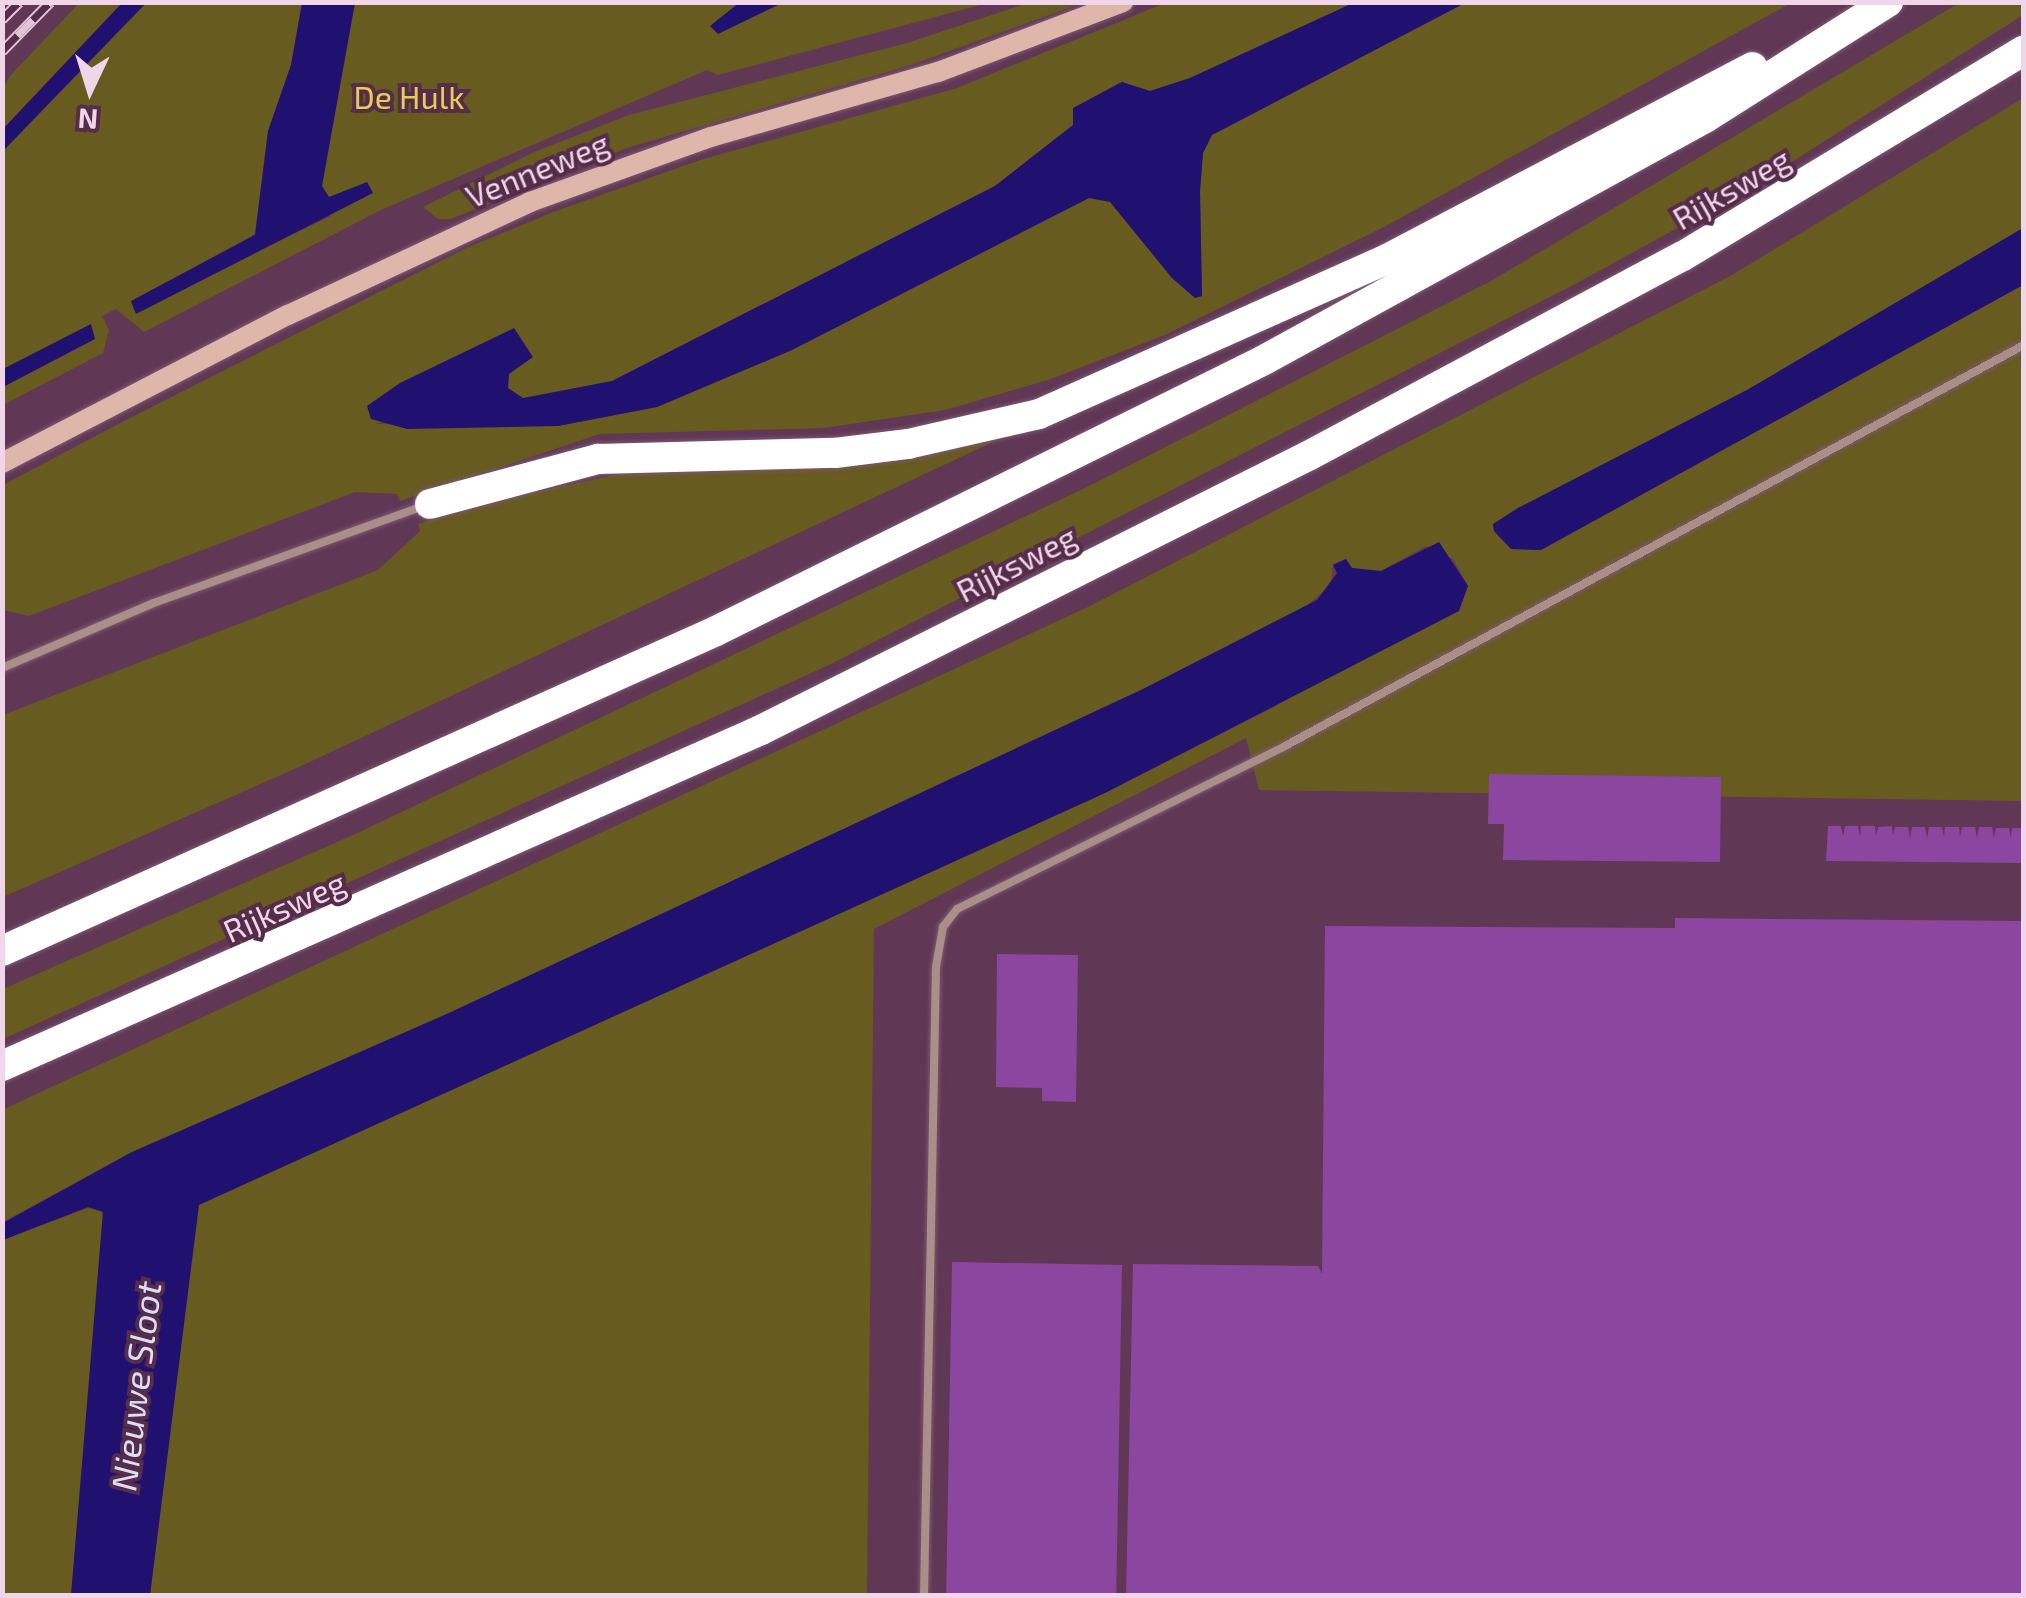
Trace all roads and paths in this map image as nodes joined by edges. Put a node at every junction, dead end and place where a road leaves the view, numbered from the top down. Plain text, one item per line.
1 (1122, 2) edge
2 (1874, 2) edge
3 (1888, 2) edge
4 (2024, 50) edge
5 (2024, 344) edge
6 (2, 463) edge
7 (430, 504) joint
8 (2, 668) edge
9 (2, 951) edge
10 (2, 1066) edge
11 (924, 1596) edge

1 - 6 main road, Venneweg
2 - 7 highway
3 - 9 highway
4 - 10 highway, Rijksweg
5 - 11 lane
7 - 8 lane

